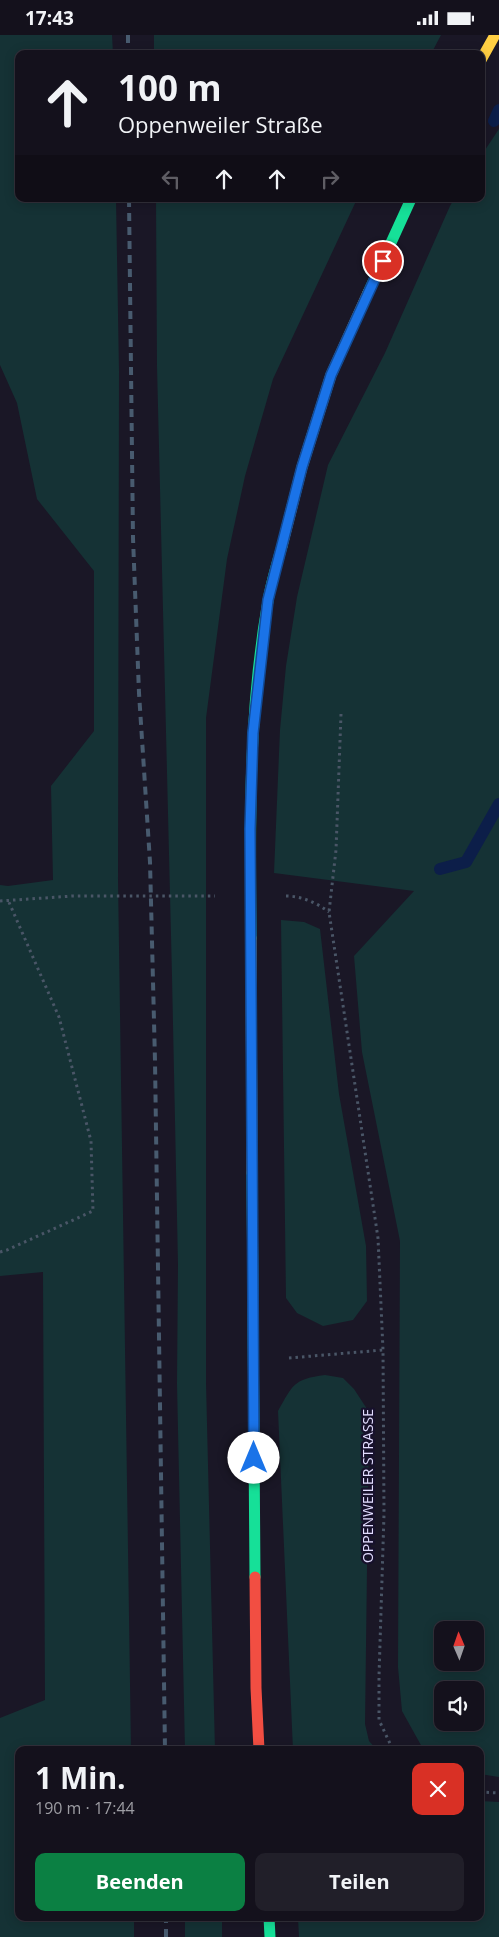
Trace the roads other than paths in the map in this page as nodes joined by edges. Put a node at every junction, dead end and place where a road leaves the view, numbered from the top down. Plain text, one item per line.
1 (495, 35) edge
2 (485, 54) edge
3 (410, 202) edge
4 (259, 1746) edge
5 (269, 1921) edge
6 (270, 1937) edge

1 - 2 street
3 - 4 street
5 - 6 street

